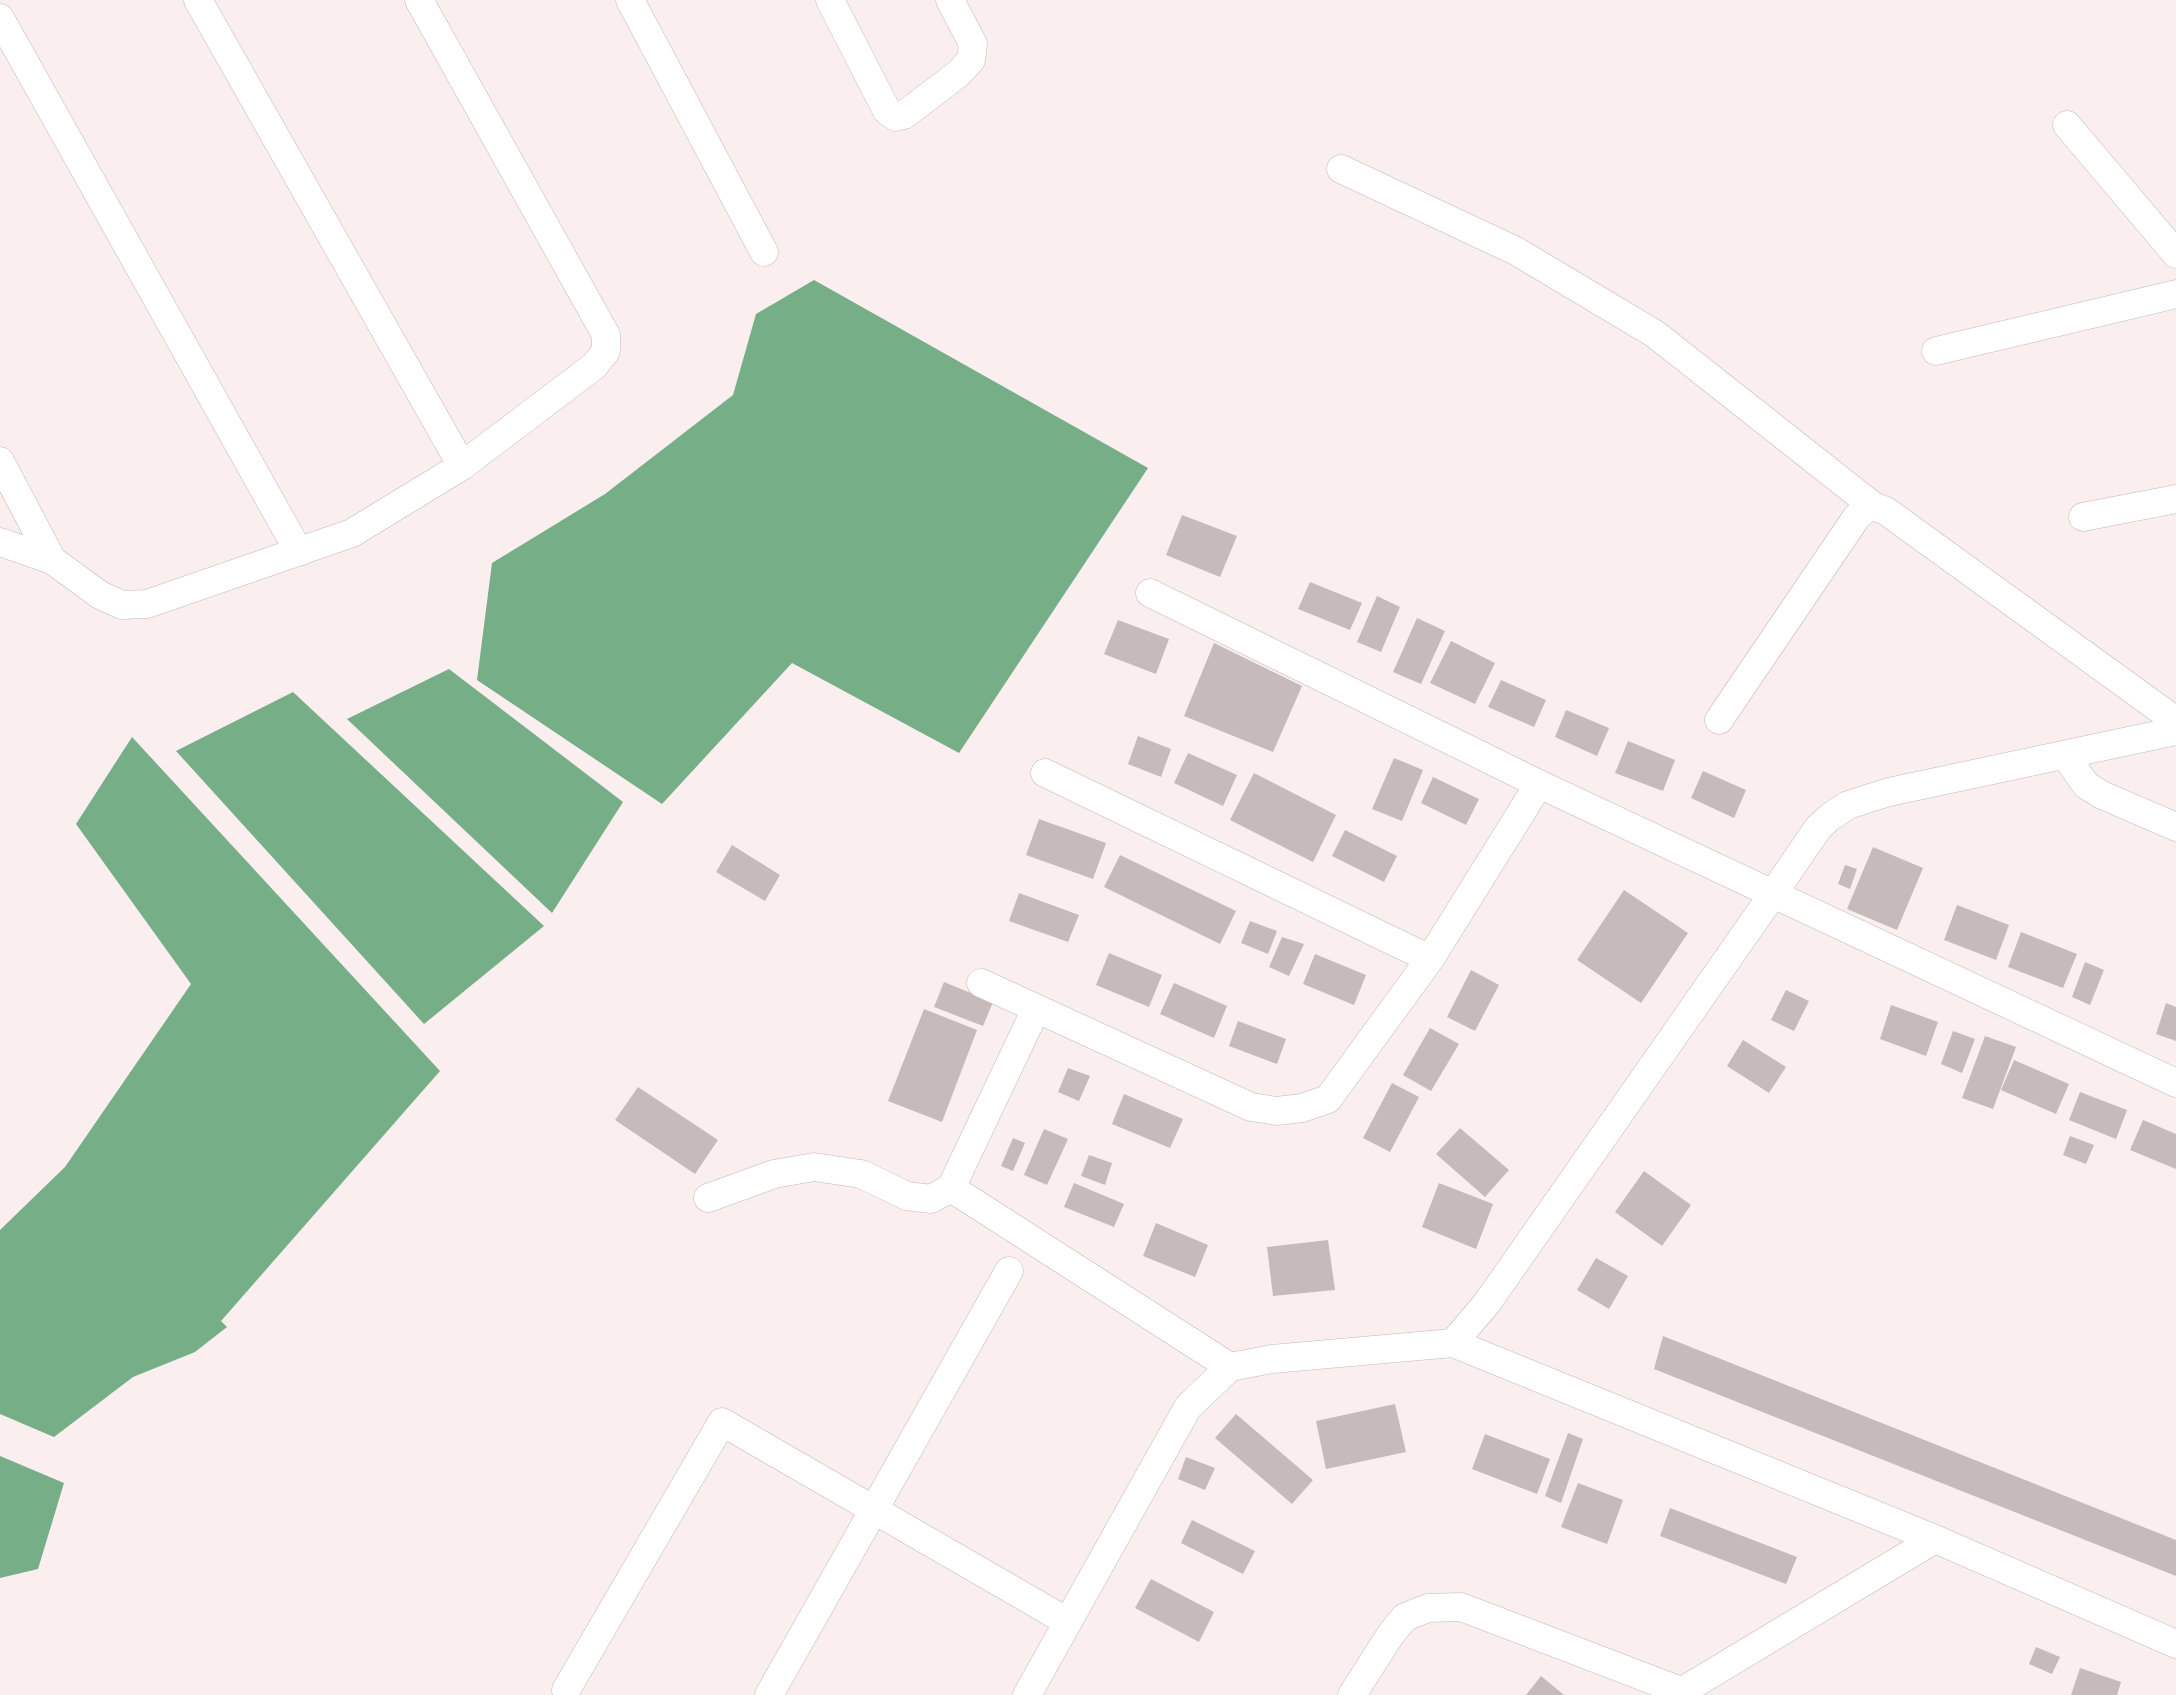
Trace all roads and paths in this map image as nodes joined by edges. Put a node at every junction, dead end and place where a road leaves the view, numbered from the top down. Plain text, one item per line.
1 (198, 0) edge
2 (419, 0) edge
3 (630, 0) edge
4 (830, 0) edge
5 (950, 0) edge
6 (0, 18) edge
7 (2067, 125) dead end
8 (1341, 169) dead end
9 (764, 252) dead end
10 (2176, 254) edge
11 (2176, 294) edge
12 (1936, 351) dead end
13 (0, 461) edge
14 (462, 466) junction
15 (2176, 499) edge
16 (1874, 506) junction
17 (2084, 517) dead end
18 (0, 542) edge
19 (299, 552) junction
20 (52, 560) junction
21 (1150, 593) dead end
22 (1720, 720) dead end
23 (2176, 722) edge
24 (2176, 731) edge
25 (2065, 755) junction
26 (1045, 773) dead end
27 (1540, 784) junction
28 (2176, 827) edge
29 (1773, 892) junction
30 (1430, 959) junction
31 (981, 983) dead end
32 (1036, 1009) junction
33 (2176, 1083) edge
34 (951, 1188) junction
35 (708, 1198) dead end
36 (1009, 1271) dead end
37 (1453, 1343) junction
38 (1230, 1367) junction
39 (874, 1510) junction
40 (1935, 1539) junction
41 (1068, 1622) junction
42 (2176, 1644) edge
43 (566, 1690) dead end
44 (1679, 1693) edge
45 (769, 1695) edge
46 (1027, 1695) edge
47 (1352, 1695) edge

1 - 14 street
2 - 14 street
3 - 9 street
4 - 5 street
6 - 19 street
7 - 10 street
8 - 16 street
11 - 12 street
13 - 20 street
14 - 19 street
15 - 17 street
16 - 22 street
16 - 23 street
18 - 20 street
19 - 20 street
21 - 27 street
24 - 25 street
25 - 28 street
25 - 29 street
26 - 30 street
27 - 29 street
27 - 30 street
29 - 33 street
29 - 37 street
30 - 32 street
31 - 32 street
32 - 34 street
34 - 35 street
34 - 38 street
36 - 39 street
37 - 38 street
37 - 40 street
38 - 41 street
39 - 41 street
39 - 43 street
39 - 45 street
40 - 42 street
40 - 44 street
41 - 46 street
44 - 47 street

